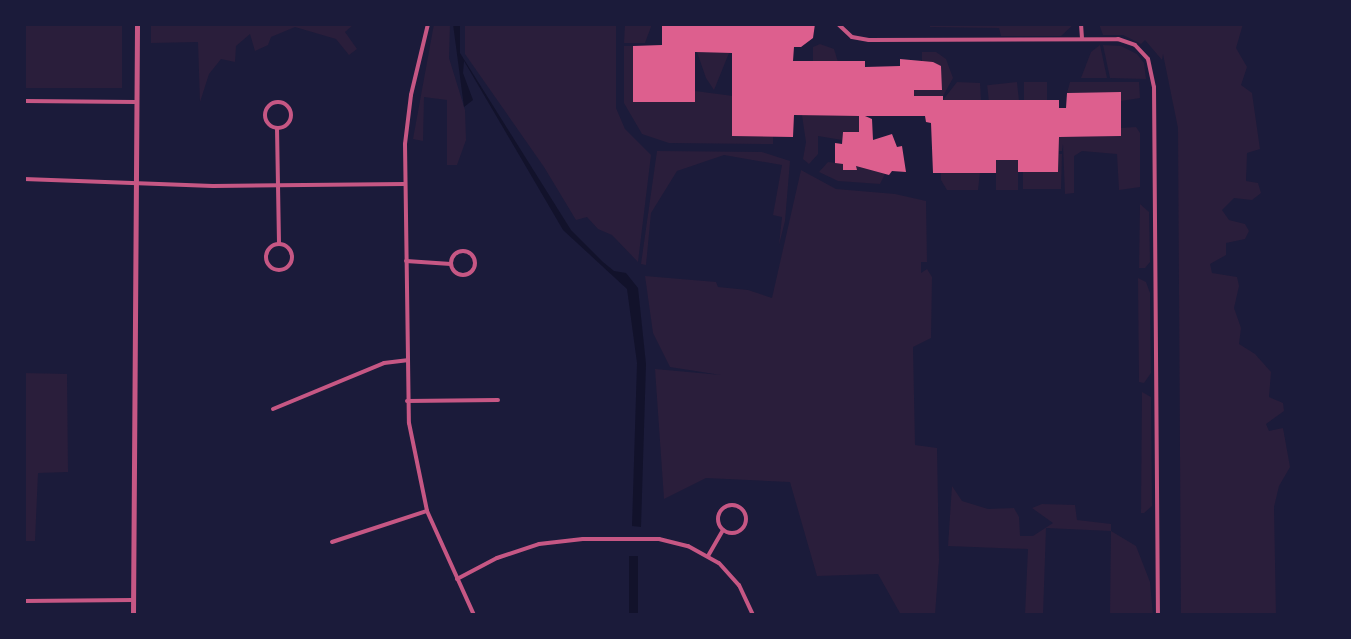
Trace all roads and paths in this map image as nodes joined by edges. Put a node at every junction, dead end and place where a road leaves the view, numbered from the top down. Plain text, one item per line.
1 (137, 24) edge
2 (428, 24) edge
3 (838, 24) edge
4 (1081, 24) edge
5 (1082, 38) junction
6 (24, 101) edge
7 (136, 102) junction
8 (277, 128) junction
9 (24, 179) edge
10 (135, 181) junction
11 (405, 184) junction
12 (278, 185) junction
13 (279, 243) junction
14 (406, 261) junction
15 (450, 264) junction
16 (407, 360) junction
17 (407, 400) junction
18 (498, 400) dead end
19 (273, 409) dead end
20 (428, 511) junction
21 (723, 530) junction
22 (332, 542) dead end
23 (708, 556) junction
24 (457, 579) junction
25 (133, 600) junction
26 (24, 601) edge
27 (133, 615) edge
28 (474, 615) edge
29 (753, 615) edge
30 (1158, 615) edge

1 - 7 street
2 - 11 street
3 - 5 street
4 - 5 street
5 - 30 street
6 - 7 street
7 - 10 street
8 - 8 street
8 - 12 street
9 - 10 street
10 - 12 street
10 - 25 street
11 - 12 street
11 - 14 street
12 - 13 street
13 - 13 street
14 - 15 street
14 - 16 street
15 - 15 street
16 - 17 street
16 - 19 street
17 - 18 street
17 - 20 street
20 - 22 street
20 - 24 street
21 - 21 street
21 - 23 street
23 - 24 street
23 - 29 street
24 - 28 street
25 - 26 street
25 - 27 street

